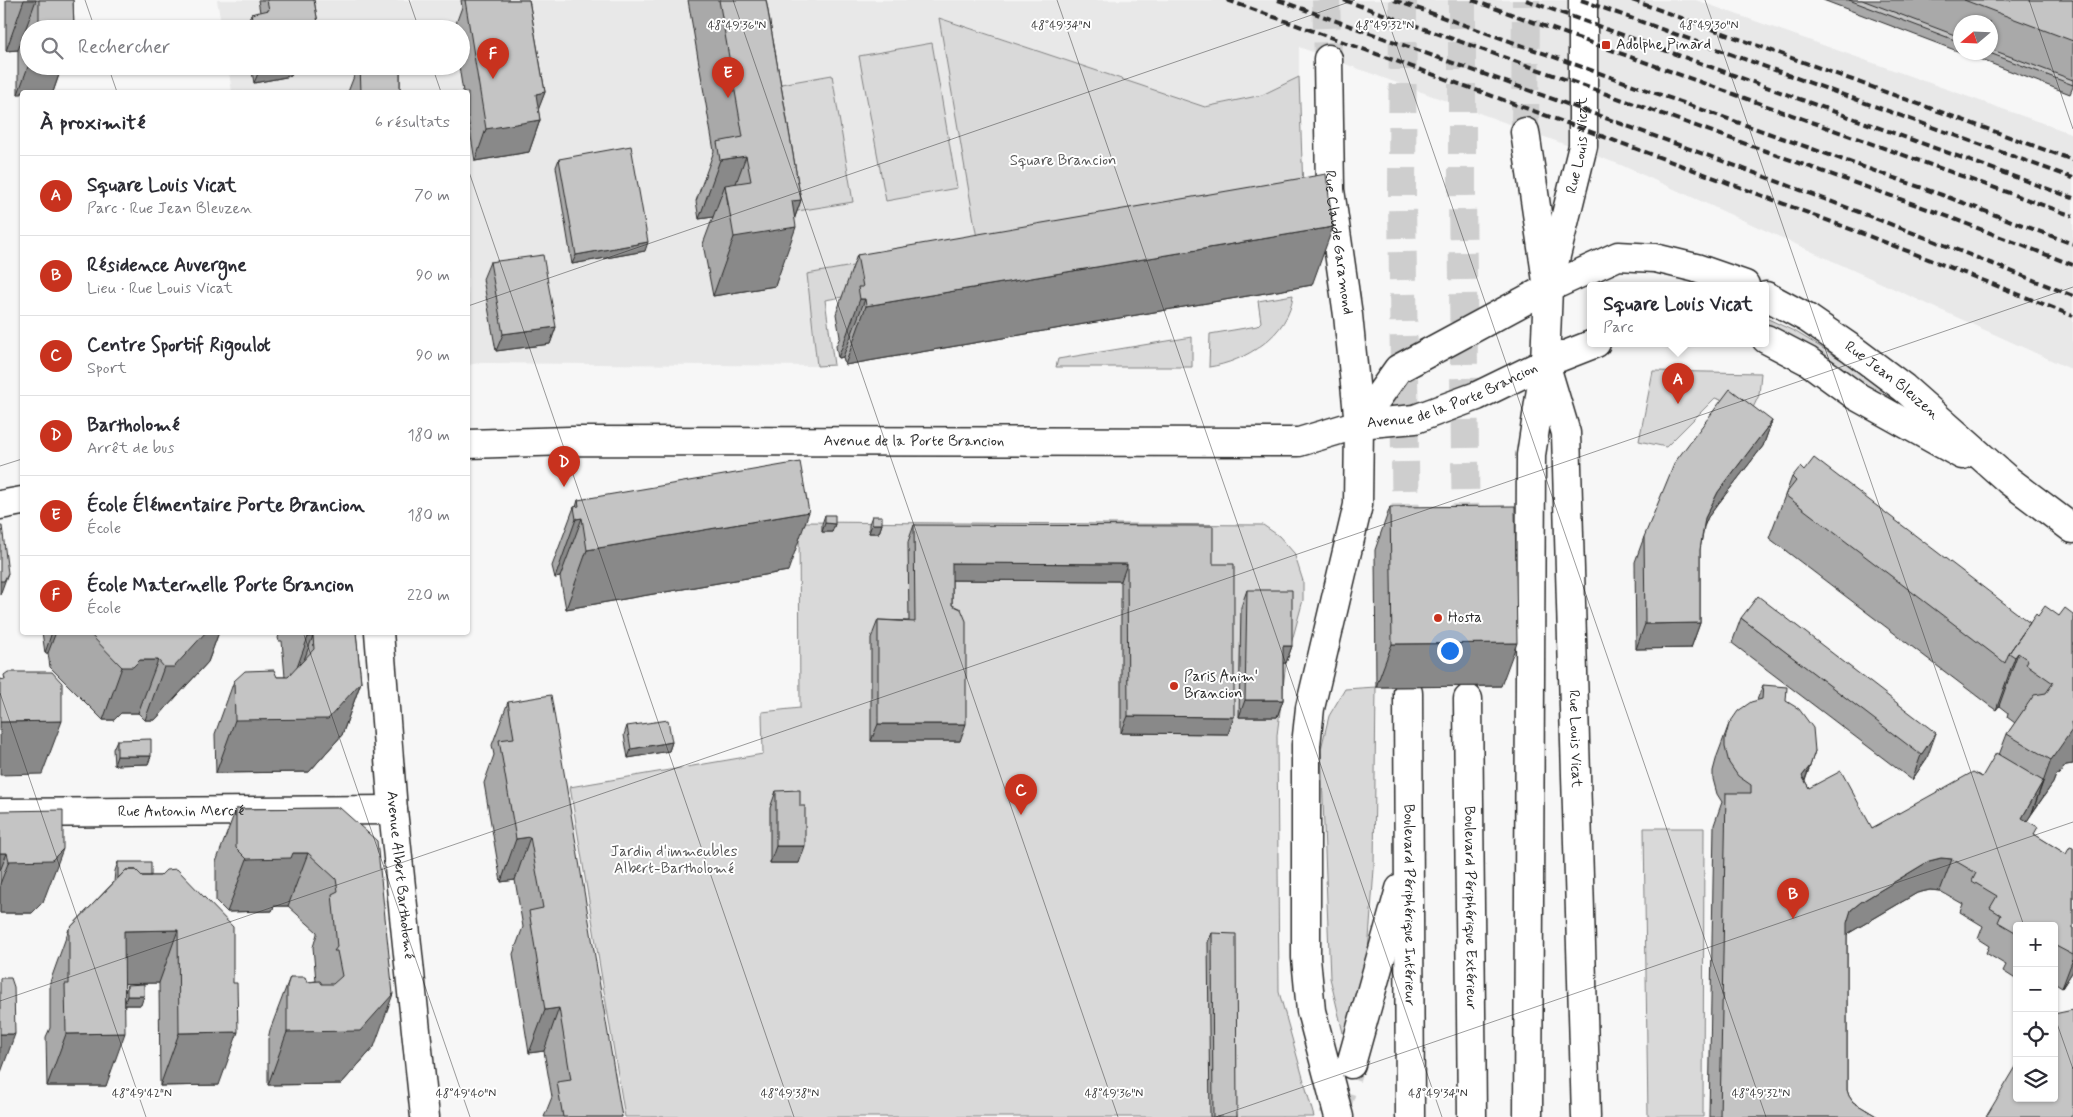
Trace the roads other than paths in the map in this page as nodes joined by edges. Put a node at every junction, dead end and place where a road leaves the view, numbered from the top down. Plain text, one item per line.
1 (1583, 0) edge
2 (1328, 59) tunnel mouth
3 (1524, 132) tunnel mouth
4 (1736, 282) edge
5 (1548, 288) junction
6 (1769, 298) edge
7 (1769, 341) edge
8 (1587, 347) edge
9 (1545, 363) junction
10 (1359, 424) junction
11 (470, 444) edge
12 (2008, 480) junction
13 (20, 501) edge
14 (0, 504) edge
15 (2073, 528) edge
16 (379, 635) edge
17 (1408, 693) dead end
18 (1468, 698) dead end
19 (393, 810) junction
20 (0, 813) edge
21 (1410, 856) junction
22 (1351, 1064) tunnel mouth
23 (425, 1117) edge
24 (1339, 1117) edge
25 (1410, 1117) edge
26 (1472, 1117) edge
27 (1528, 1117) edge
28 (1586, 1117) edge

1 - 5 main road, Rue Louis Vicat
2 - 10 main road, Rue Claude Garamond
3 - 5 main road
4 - 5 main road
5 - 9 main road
5 - 10 main road, Avenue de la Porte Brancion
6 - 12 main road, Rue Jean Bleuzen
7 - 12 main road, Rue Jean Bleuzen
8 - 9 main road
9 - 10 main road, Avenue de la Porte Brancion
9 - 27 main road
9 - 28 main road, Rue Louis Vicat
10 - 11 main road, Avenue de la Porte Brancion
10 - 24 main road, Rue Claude Garamond
12 - 15 main road, Rue Jean Bleuzen
13 - 14 main road
16 - 19 main road, Avenue Albert Bartholomé
17 - 21 main road, Boulevard Périphérique Intérieur
18 - 26 main road, Boulevard Périphérique Extérieur
19 - 20 main road, Rue Antonin Mercié
19 - 23 main road, Avenue Albert Bartholomé
21 - 22 main road
21 - 25 main road, Boulevard Périphérique Intérieur

